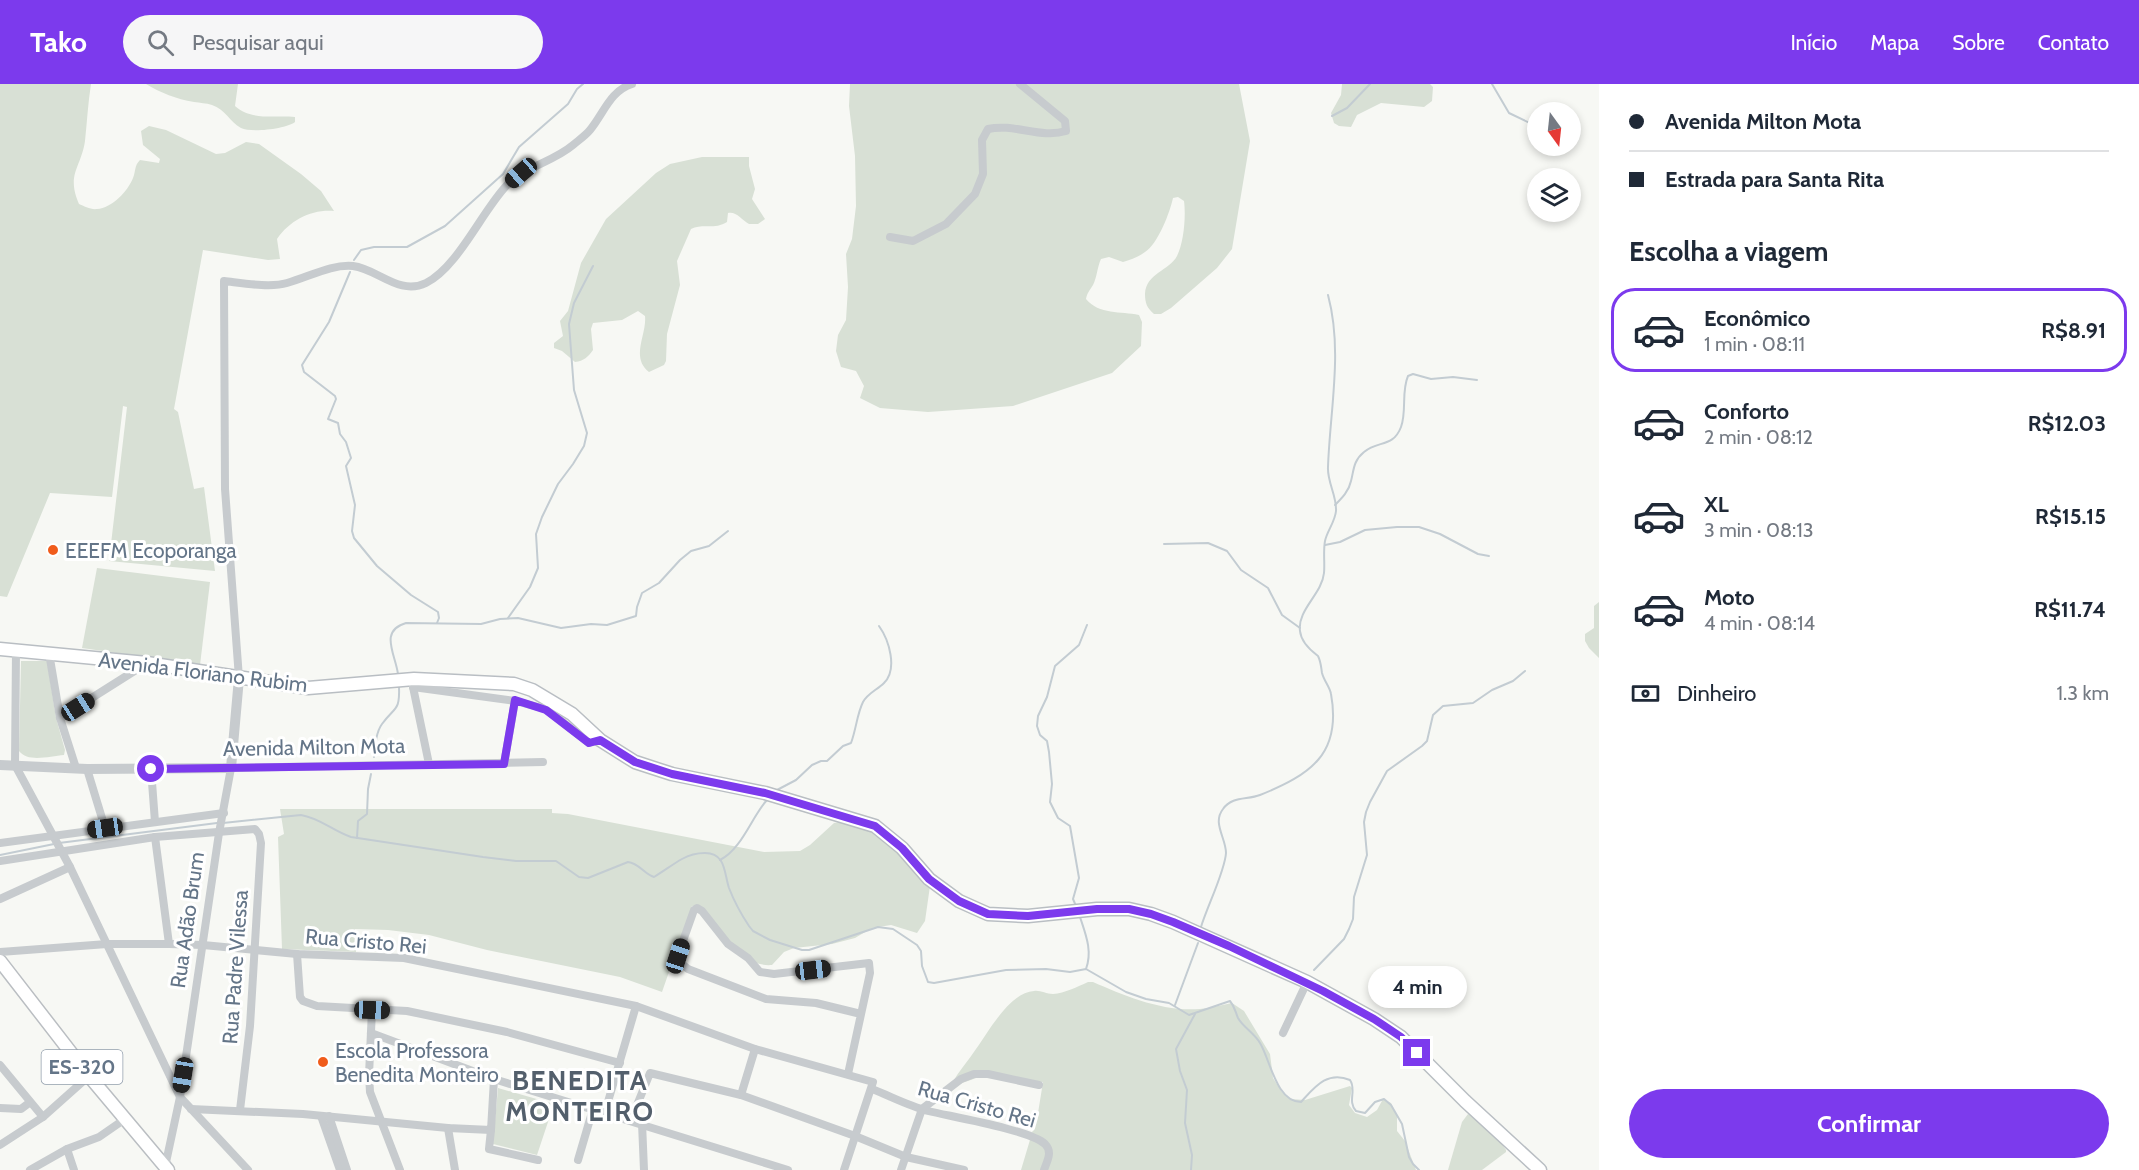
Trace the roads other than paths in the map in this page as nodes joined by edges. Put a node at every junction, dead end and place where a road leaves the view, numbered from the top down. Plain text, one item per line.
1 (632, 84) edge
2 (1020, 84) edge
3 (890, 237) dead end
4 (0, 649) edge
5 (16, 651) junction
6 (49, 653) junction
7 (147, 663) junction
8 (239, 678) junction
9 (413, 683) junction
10 (515, 700) junction
11 (60, 718) junction
12 (600, 740) junction
13 (543, 762) dead end
14 (504, 764) junction
15 (0, 765) edge
16 (15, 765) junction
17 (429, 765) junction
18 (231, 768) junction
19 (82, 769) junction
20 (151, 769) junction
21 (223, 816) junction
22 (155, 822) junction
23 (105, 828) junction
24 (220, 830) junction
25 (53, 837) junction
26 (155, 837) junction
27 (0, 843) edge
28 (59, 849) junction
29 (0, 861) edge
30 (70, 867) junction
31 (0, 899) edge
32 (107, 944) junction
33 (169, 944) junction
34 (203, 945) junction
35 (255, 949) junction
36 (0, 952) edge
37 (297, 954) junction
38 (0, 961) edge
39 (1307, 982) junction
40 (636, 1006) junction
41 (372, 1010) junction
42 (861, 1014) junction
43 (371, 1033) junction
44 (1283, 1033) dead end
45 (755, 1050) junction
46 (620, 1063) junction
47 (0, 1065) edge
48 (848, 1074) junction
49 (88, 1076) junction
50 (494, 1079) junction
51 (872, 1085) junction
52 (1039, 1085) dead end
53 (741, 1095) junction
54 (180, 1097) junction
55 (29, 1103) junction
56 (0, 1108) edge
57 (191, 1109) junction
58 (593, 1109) junction
59 (922, 1109) junction
60 (240, 1110) junction
61 (605, 1112) junction
62 (325, 1116) junction
63 (43, 1117) junction
64 (125, 1119) junction
65 (381, 1120) junction
66 (631, 1120) junction
67 (642, 1123) junction
68 (448, 1128) junction
69 (491, 1130) junction
70 (855, 1136) junction
71 (0, 1145) edge
72 (67, 1149) junction
73 (906, 1157) junction
74 (538, 1160) dead end
75 (578, 1160) dead end
76 (341, 1164) edge
77 (766, 1167) edge
78 (166, 1168) edge
79 (30, 1170) edge
80 (74, 1170) edge
81 (248, 1170) edge
82 (347, 1170) edge
83 (399, 1170) edge
84 (455, 1170) edge
85 (644, 1170) edge
86 (788, 1170) edge
87 (844, 1170) edge
88 (902, 1170) edge
89 (963, 1170) edge
90 (1044, 1170) edge
91 (1540, 1170) edge

1 - 8 street
2 - 3 street
4 - 5 main road, Avenida Floriano Rubim
5 - 6 main road, Avenida Floriano Rubim
5 - 16 street
6 - 7 main road, Avenida Floriano Rubim
6 - 11 street
7 - 8 main road, Avenida Floriano Rubim
7 - 11 street
8 - 9 main road, Avenida Floriano Rubim
8 - 18 street, Rua Adão Brum
9 - 10 street, Avenida Floriano Rubim
9 - 12 main road
9 - 17 street
10 - 12 street, Avenida Floriano Rubim
10 - 14 street
11 - 19 street
12 - 39 main road
13 - 14 street, Avenida Milton Mota
14 - 17 street, Avenida Milton Mota
15 - 16 street, Avenida Milton Mota
16 - 19 street, Avenida Milton Mota
16 - 25 street
17 - 18 street, Avenida Milton Mota
18 - 20 street, Avenida Milton Mota
18 - 21 street, Rua Adão Brum
19 - 20 street, Avenida Milton Mota
19 - 23 street
20 - 22 street
21 - 22 street
21 - 24 street, Rua Adão Brum
22 - 23 street
23 - 25 street
24 - 26 street
24 - 34 street, Rua Adão Brum
24 - 35 street, Rua Padre Vilessa
25 - 27 street
25 - 28 street
26 - 28 street
26 - 33 street
28 - 29 street
28 - 30 street
30 - 31 street
30 - 32 street
32 - 33 street, Rua Cristo Rei
32 - 36 street, Rua Cristo Rei
32 - 54 street
33 - 34 street, Rua Cristo Rei
34 - 35 street, Rua Cristo Rei
34 - 54 street, Rua Adão Brum
35 - 37 street, Rua Cristo Rei
35 - 60 street, Rua Padre Vilessa
37 - 40 street, Rua Cristo Rei
37 - 41 street
38 - 49 main road, ES-320
39 - 44 street
39 - 91 main road
40 - 45 street, Rua Cristo Rei
40 - 46 street
41 - 43 street
41 - 46 street
42 - 42 street
42 - 48 street
43 - 50 street
43 - 65 street
45 - 48 street, Rua Cristo Rei
45 - 53 street
46 - 61 street
47 - 55 street
48 - 51 street, Rua Cristo Rei
49 - 63 street
49 - 64 main road, ES-320
50 - 58 street
50 - 69 street
51 - 59 street, Rua Cristo Rei
51 - 70 street
52 - 59 street
53 - 66 street
53 - 70 street
54 - 57 street
54 - 78 street, Rua Adão Brum
55 - 56 street
55 - 63 street
57 - 60 street
57 - 81 street
58 - 61 street
58 - 75 street
59 - 73 street
59 - 90 street, Rua Cristo Rei
60 - 62 street
61 - 66 street
62 - 65 street
62 - 76 street
63 - 71 street
64 - 72 street
64 - 78 main road, ES-320
65 - 68 street
65 - 83 street
66 - 67 street
67 - 77 street
67 - 85 street
68 - 69 street
68 - 84 street
69 - 74 street
70 - 73 street
70 - 87 street
72 - 79 street
72 - 80 street
73 - 88 street
73 - 89 street
76 - 82 street
77 - 86 street

